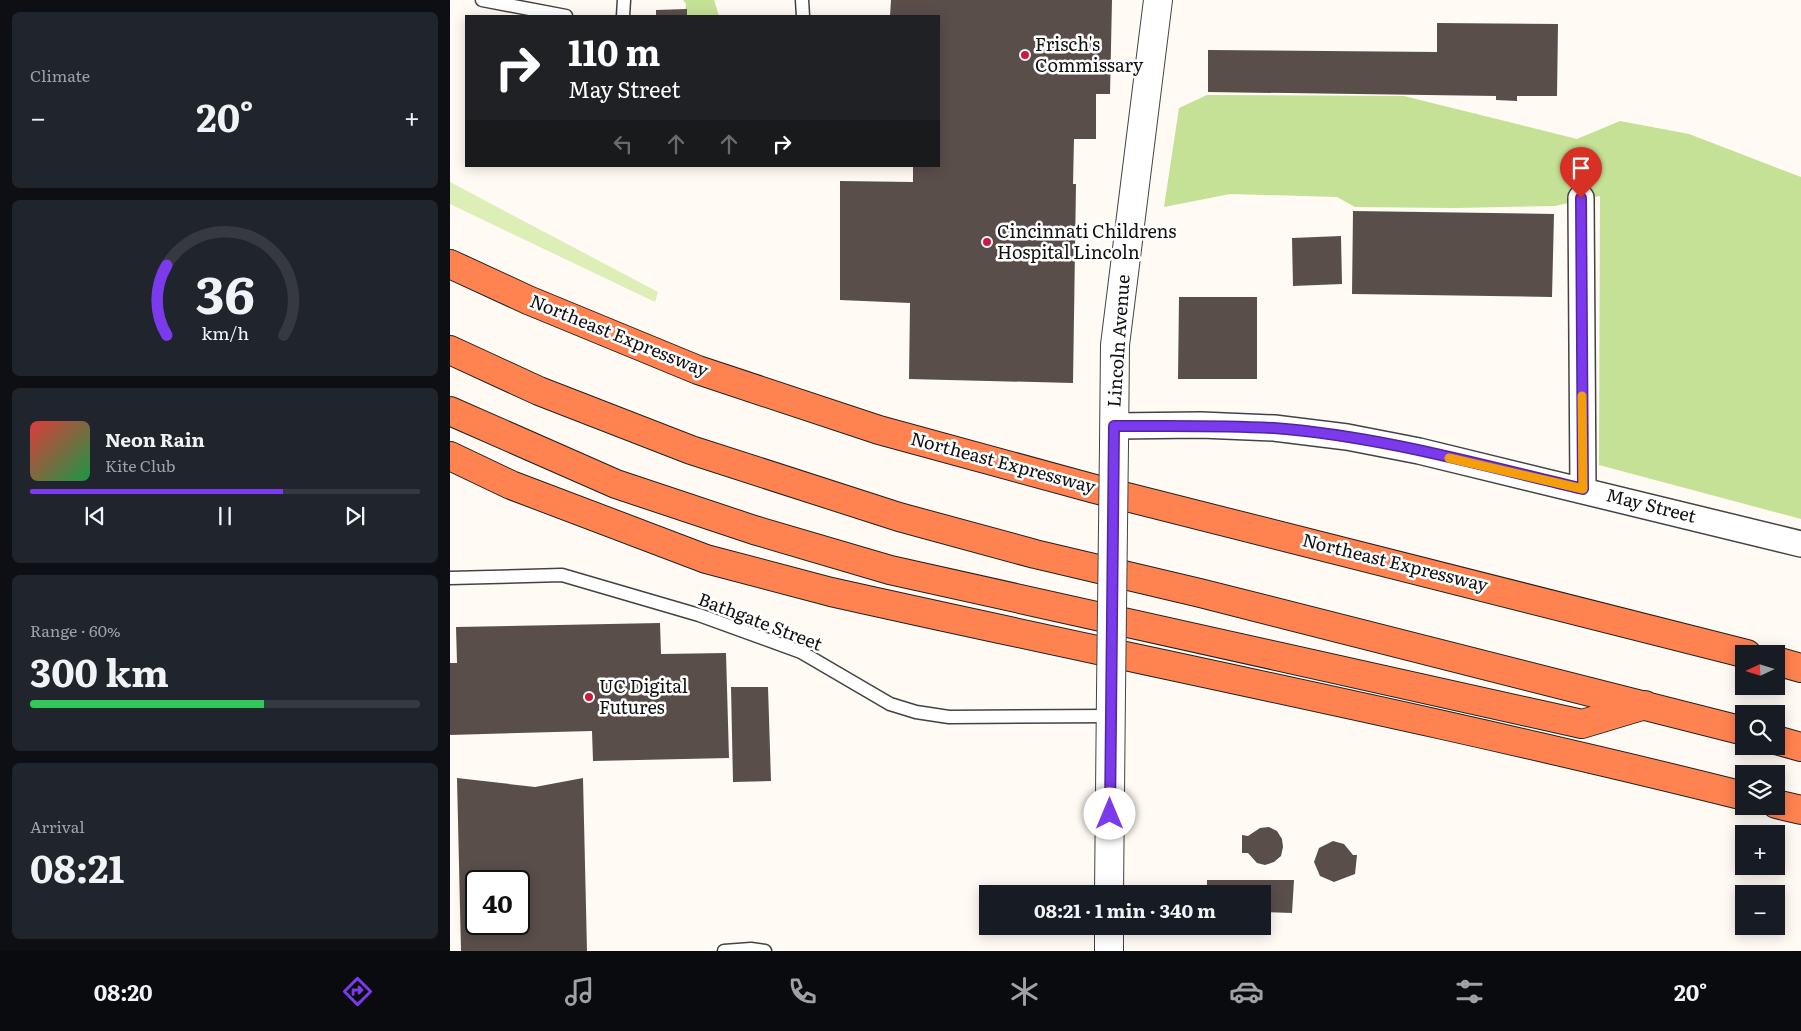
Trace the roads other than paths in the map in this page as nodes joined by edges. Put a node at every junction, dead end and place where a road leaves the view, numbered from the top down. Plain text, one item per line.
1 (482, 0) edge
2 (624, 0) edge
3 (802, 0) edge
4 (1158, 0) edge
5 (561, 15) edge
6 (622, 15) edge
7 (803, 15) edge
8 (1581, 198) dead end
9 (450, 264) edge
10 (450, 350) edge
11 (450, 411) edge
12 (1114, 435) junction
13 (450, 456) edge
14 (1583, 489) junction
15 (1801, 544) edge
16 (450, 578) edge
17 (1735, 651) edge
18 (1785, 664) edge
19 (1801, 668) edge
20 (1111, 704) junction
21 (1645, 705) junction
22 (1735, 729) edge
23 (1785, 743) edge
24 (1801, 748) edge
25 (1735, 794) edge
26 (1785, 806) edge
27 (1801, 810) edge
28 (1109, 885) edge
29 (1109, 935) edge
30 (750, 950) edge
31 (724, 951) edge
32 (765, 951) edge
33 (1109, 951) edge

1 - 5 lane
2 - 6 lane
3 - 7 lane
4 - 12 street, Lincoln Avenue
8 - 14 street
9 - 17 highway, Northeast Expressway
10 - 21 highway
11 - 21 highway
12 - 14 street, May Street
12 - 20 street, Lincoln Avenue, bridge
13 - 25 highway
14 - 15 street, May Street
16 - 20 lane, Bathgate Street
18 - 19 highway
20 - 28 street, Lincoln Avenue
21 - 22 highway
23 - 24 highway
26 - 27 highway
29 - 33 street
30 - 31 lane
30 - 32 lane

